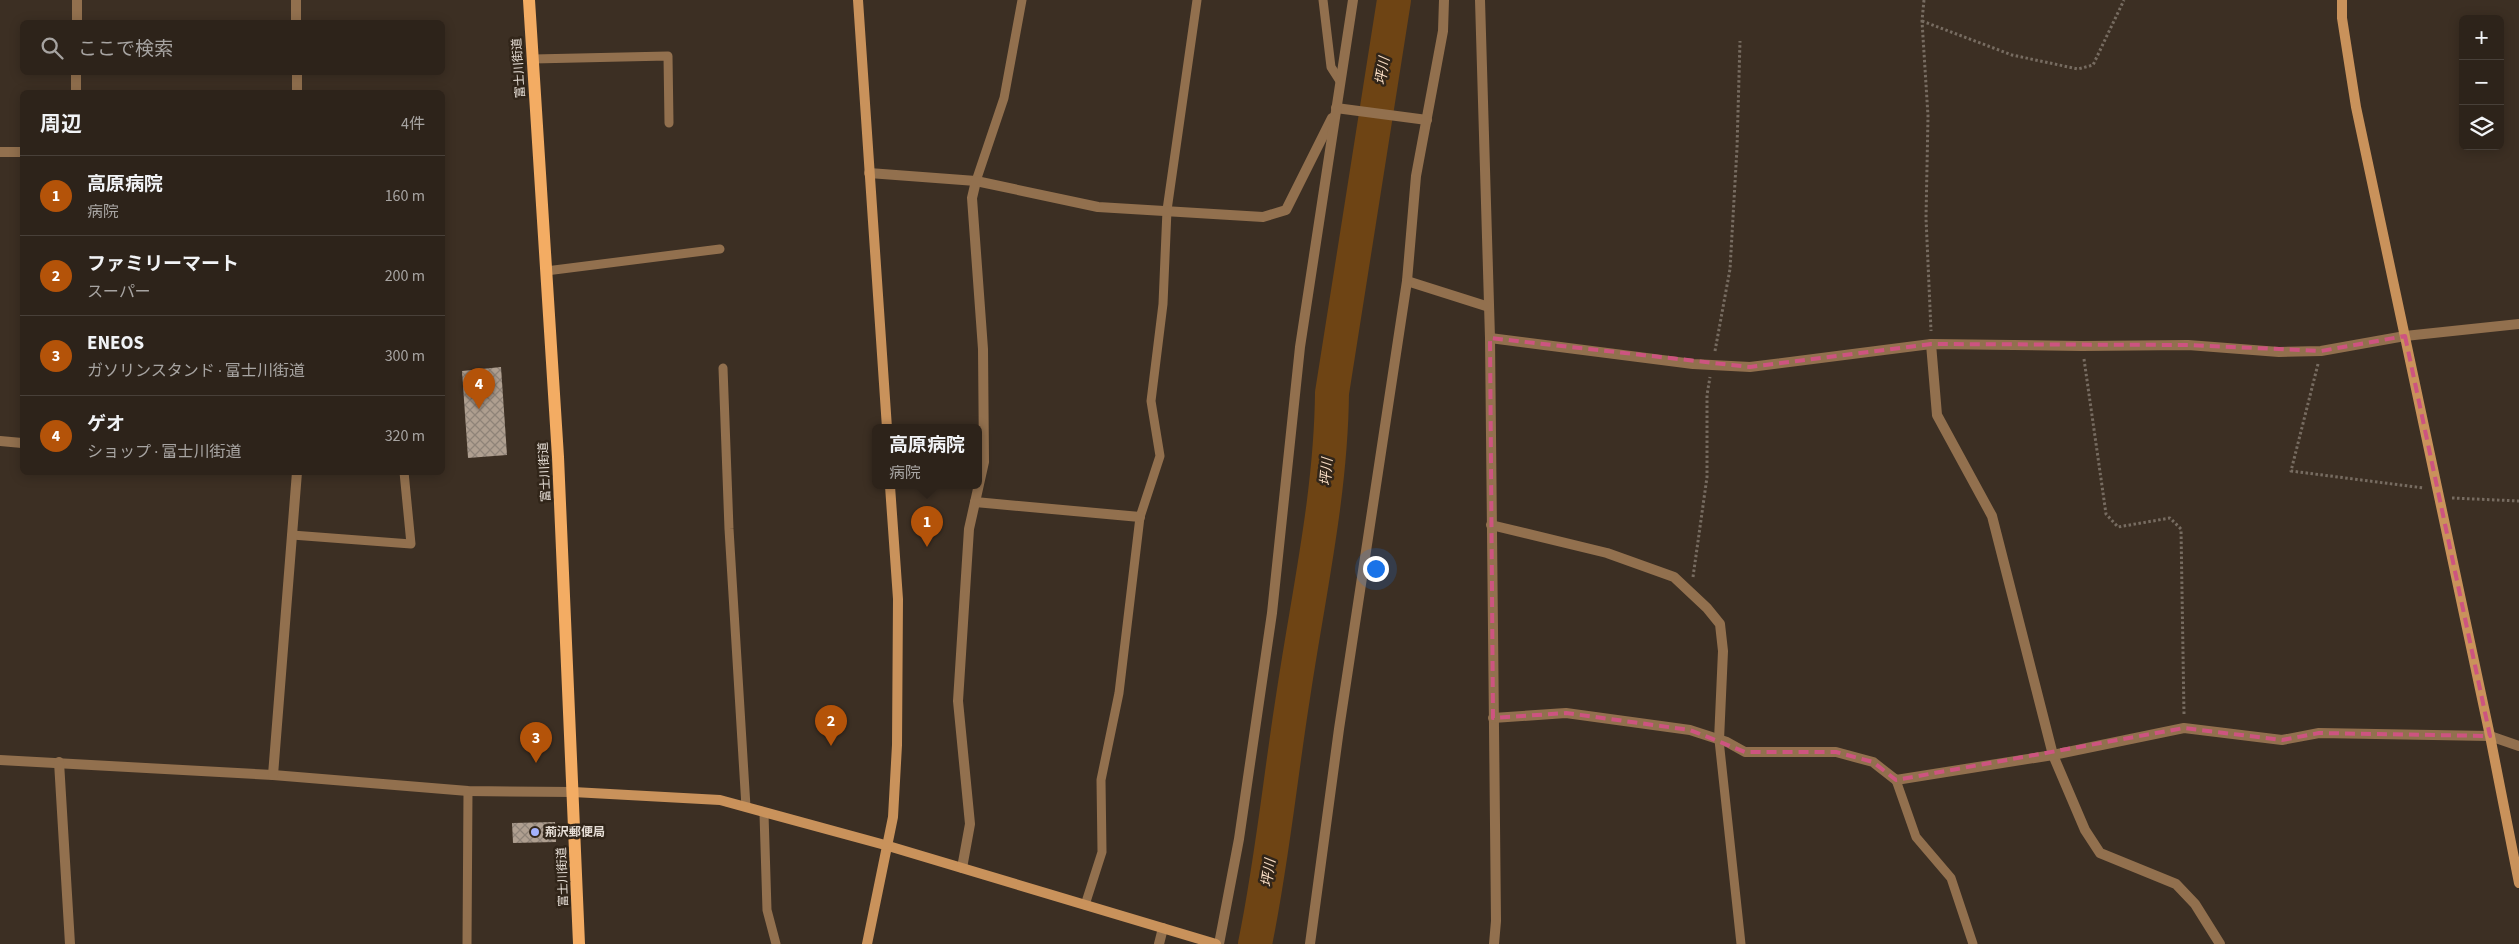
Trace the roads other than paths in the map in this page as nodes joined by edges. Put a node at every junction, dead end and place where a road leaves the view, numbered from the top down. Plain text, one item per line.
1 (77, 0) edge
2 (296, 0) edge
3 (529, 0) edge
4 (858, 0) edge
5 (1022, 0) edge
6 (1197, 0) edge
7 (1323, 0) edge
8 (1353, 0) edge
9 (1444, 0) edge
10 (1480, 0) edge
11 (2342, 0) edge
12 (77, 20) edge
13 (296, 20) edge
14 (533, 59) junction
15 (76, 75) edge
16 (297, 75) edge
17 (1340, 81) junction
18 (76, 90) edge
19 (297, 90) edge
20 (1336, 108) junction
21 (1427, 120) junction
22 (669, 124) dead end
23 (0, 152) edge
24 (20, 152) edge
25 (870, 173) junction
26 (976, 181) junction
27 (1166, 210) junction
28 (720, 249) dead end
29 (546, 271) junction
30 (1407, 281) junction
31 (1489, 308) junction
32 (2519, 324) edge
33 (2405, 336) junction
34 (1490, 338) junction
35 (1931, 344) junction
36 (723, 368) dead end
37 (886, 424) edge
38 (0, 441) edge
39 (20, 442) edge
40 (982, 471) edge
41 (297, 475) edge
42 (404, 475) edge
43 (890, 489) edge
44 (978, 489) edge
45 (975, 502) junction
46 (1140, 517) junction
47 (1491, 525) junction
48 (292, 535) junction
49 (1493, 718) junction
50 (2490, 736) junction
51 (1719, 740) junction
52 (2519, 746) edge
53 (2053, 755) junction
54 (0, 760) edge
55 (59, 762) junction
56 (273, 776) junction
57 (1896, 780) junction
58 (468, 791) junction
59 (573, 792) junction
60 (746, 807) junction
61 (764, 814) junction
62 (886, 845) junction
63 (962, 868) junction
64 (2519, 883) edge
65 (1085, 905) junction
66 (1163, 928) junction
67 (70, 944) edge
68 (467, 944) edge
69 (579, 944) edge
70 (776, 944) edge
71 (867, 944) edge
72 (1159, 944) edge
73 (1217, 944) edge
74 (1310, 944) edge
75 (1494, 944) edge
76 (1741, 944) edge
77 (1973, 944) edge
78 (2220, 944) edge

1 - 12 street
2 - 13 street
3 - 14 main road, 富士川街道
4 - 25 street
5 - 26 lane
6 - 27 lane
7 - 17 lane
8 - 17 street
9 - 21 street
10 - 31 street
11 - 33 street
14 - 22 lane
14 - 29 main road, 富士川街道
15 - 18 street
16 - 19 street
17 - 20 street
20 - 21 street
20 - 27 street
20 - 73 street
21 - 30 street
23 - 24 street
25 - 26 street
25 - 37 street
26 - 27 street
26 - 40 street
27 - 46 lane
28 - 29 lane
29 - 59 main road, 富士川街道
30 - 31 street
30 - 74 street
31 - 34 street
32 - 33 street
33 - 35 street
33 - 50 street
34 - 35 street
34 - 47 street
35 - 53 street
36 - 60 lane
38 - 39 street
41 - 48 street
42 - 48 lane
43 - 62 street
44 - 45 street
45 - 46 street
45 - 63 street
46 - 65 lane
47 - 49 street
47 - 51 street
48 - 56 street
49 - 51 street
49 - 75 street
50 - 52 street
50 - 53 street
50 - 64 street
51 - 57 street
51 - 76 lane
53 - 57 street
53 - 78 street
54 - 55 street
55 - 56 street
55 - 67 street
56 - 58 street
57 - 77 lane
58 - 59 street
58 - 68 lane
59 - 60 street
59 - 69 main road, 富士川街道
60 - 61 street
61 - 62 street
61 - 70 lane
62 - 63 street
62 - 71 street
63 - 65 street
65 - 66 street
66 - 72 street
66 - 73 street

